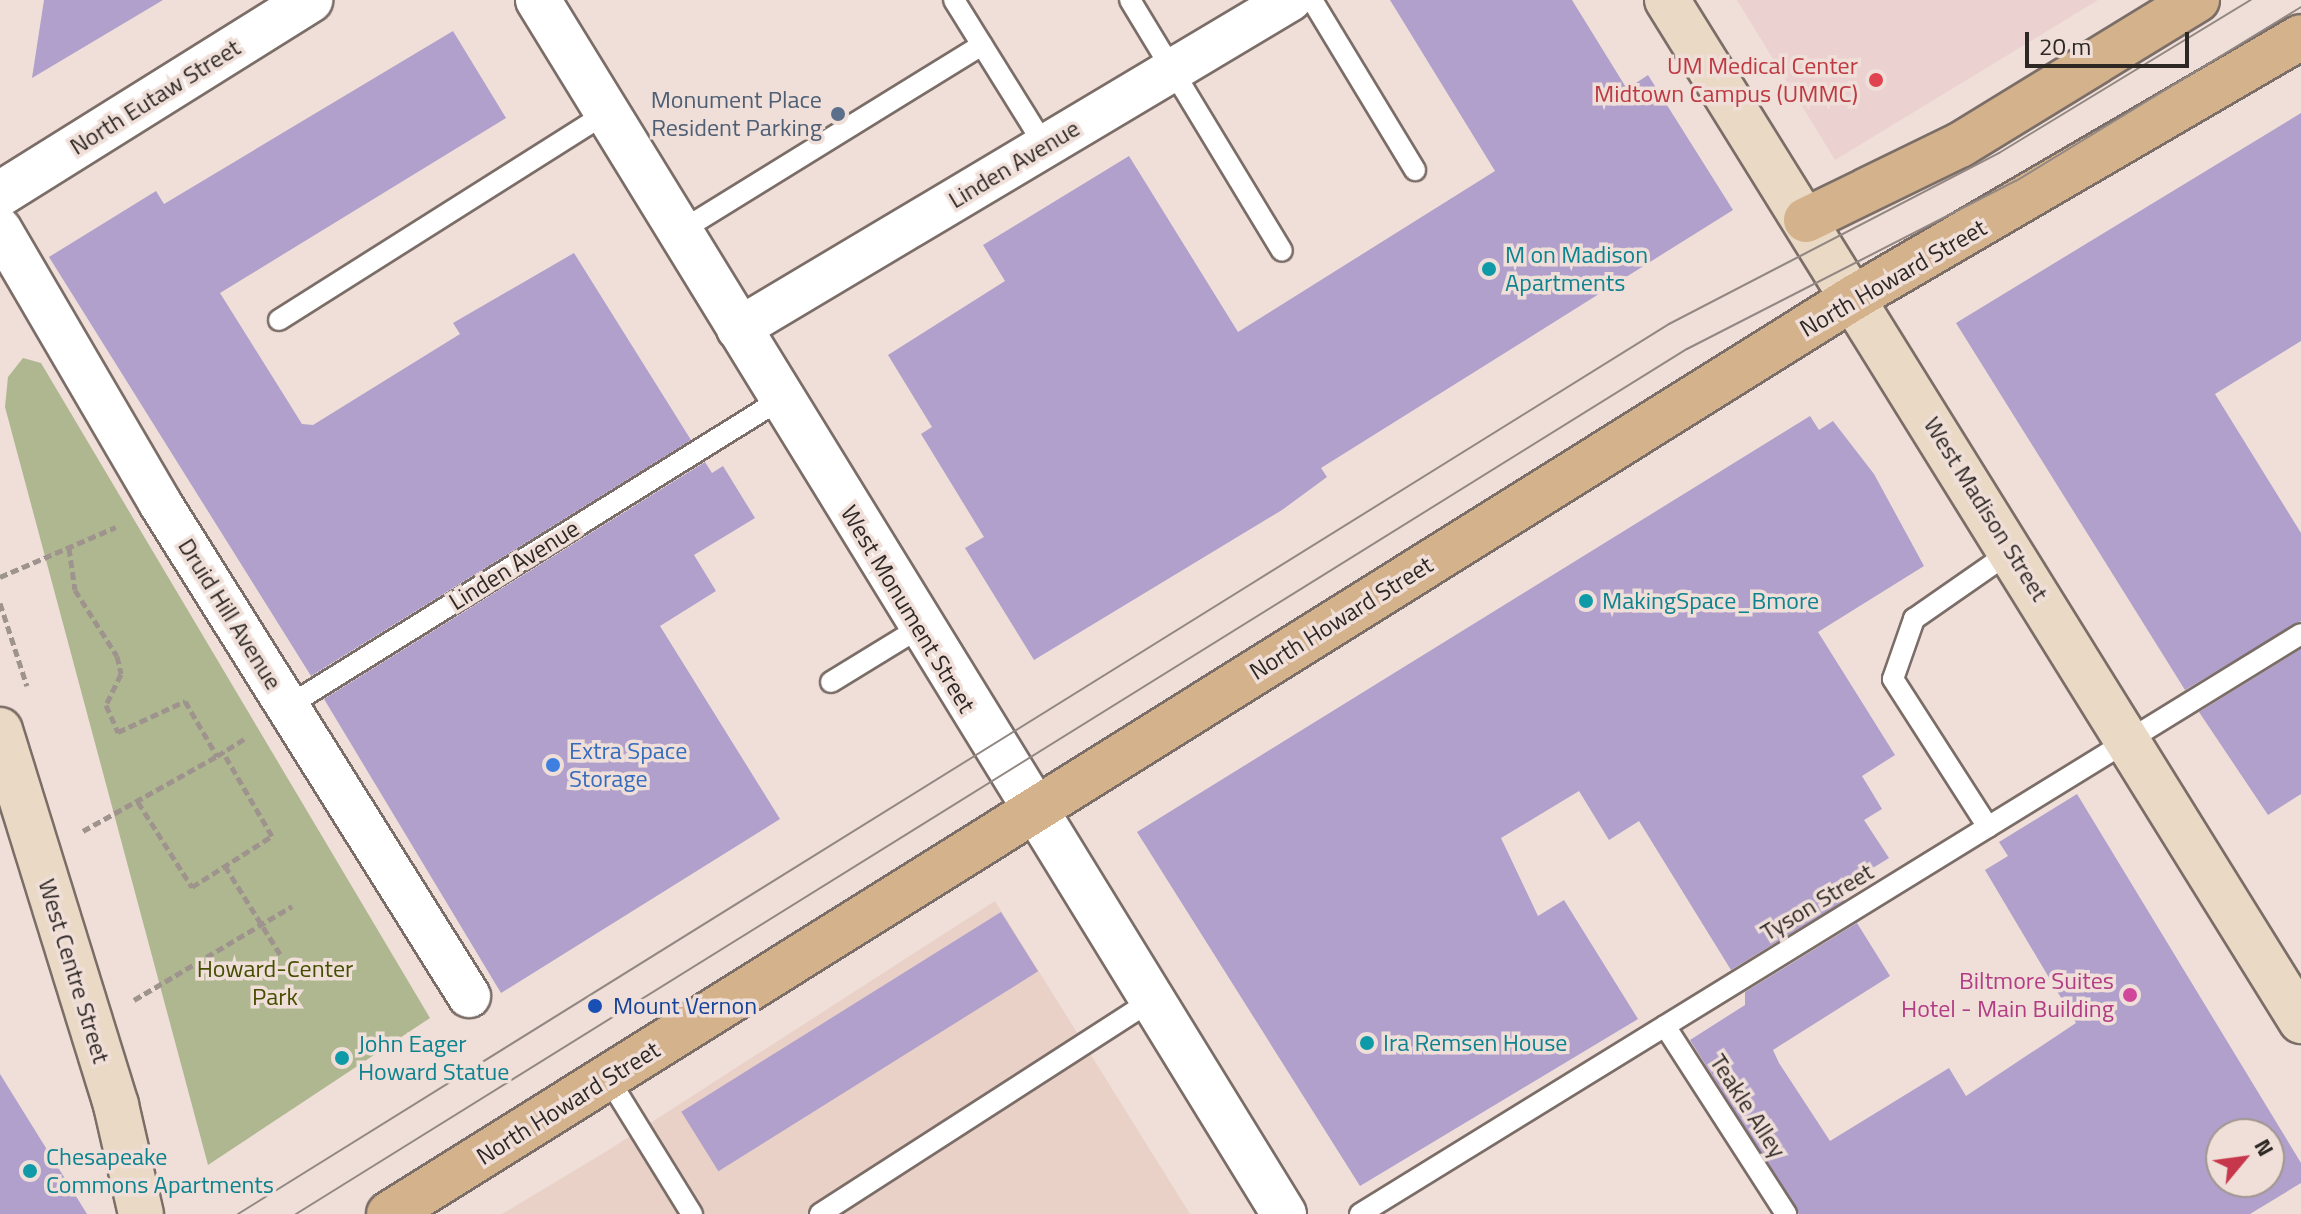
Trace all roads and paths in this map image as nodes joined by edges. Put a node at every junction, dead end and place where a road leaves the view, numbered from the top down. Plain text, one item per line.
1 (310, 0) edge
2 (538, 0) edge
3 (954, 0) edge
4 (1130, 0) edge
5 (1290, 0) edge
6 (1312, 0) edge
7 (1667, 0) edge
8 (2197, 0) edge
9 (2301, 37) edge
10 (982, 45) junction
11 (1171, 71) junction
12 (607, 113) junction
13 (1045, 146) junction
14 (1415, 170) dead end
15 (0, 194) edge
16 (1806, 220) junction
17 (0, 229) edge
18 (679, 232) junction
19 (1282, 251) dead end
20 (1855, 297) junction
21 (279, 320) dead end
22 (738, 329) junction
23 (781, 399) junction
24 (160, 503) junction
25 (69, 548) junction
26 (2012, 551) junction
27 (0, 577) edge
28 (919, 628) junction
29 (2301, 634) edge
30 (831, 682) dead end
31 (288, 706) junction
32 (0, 730) edge
33 (2130, 740) junction
34 (208, 742) dead end
35 (138, 802) junction
36 (1032, 812) junction
37 (1988, 827) junction
38 (75, 835) dead end
39 (225, 866) junction
40 (292, 906) dead end
41 (262, 924) junction
42 (280, 954) dead end
43 (469, 996) dead end
44 (1150, 1001) junction
45 (131, 1002) dead end
46 (2301, 1021) edge
47 (1665, 1026) junction
48 (608, 1078) junction
49 (141, 1214) edge
50 (389, 1214) edge
51 (692, 1214) edge
52 (820, 1214) edge
53 (1284, 1214) edge
54 (1360, 1214) edge
55 (1786, 1214) edge

1 - 15 street, North Eutaw Street
2 - 12 street, West Monument Street
3 - 10 lane
4 - 11 lane
5 - 11 street, Linden Avenue
6 - 14 lane
7 - 16 main road, West Madison Street
8 - 16 main road
9 - 20 main road, North Howard Street
10 - 13 lane
10 - 18 lane
11 - 13 street, Linden Avenue
11 - 19 lane
12 - 18 street, West Monument Street
12 - 21 lane
13 - 22 street, Linden Avenue
16 - 20 main road, West Madison Street
17 - 24 street, Druid Hill Avenue
18 - 22 street, West Monument Street
20 - 26 main road, West Madison Street
20 - 36 main road, North Howard Street
22 - 23 street, West Monument Street
23 - 28 street, West Monument Street
23 - 31 lane, Linden Avenue
24 - 25 path
24 - 31 street, Druid Hill Avenue
25 - 27 path
25 - 34 path
26 - 33 main road, West Madison Street
26 - 37 lane
28 - 30 lane
28 - 36 street, West Monument Street
29 - 33 lane, Tyson Street
31 - 43 street, Druid Hill Avenue
32 - 49 main road, West Centre Street
33 - 37 lane, Tyson Street
33 - 46 main road, West Madison Street
35 - 38 path
35 - 39 path
35 - 39 path
36 - 44 street, West Monument Street
36 - 48 main road, North Howard Street
37 - 47 lane, Tyson Street
39 - 41 path
40 - 41 path
41 - 42 path
41 - 45 path
44 - 52 lane
44 - 53 street, West Monument Street
47 - 54 lane, Tyson Street
47 - 55 lane, Teakle Alley
48 - 50 main road, North Howard Street
48 - 51 lane

